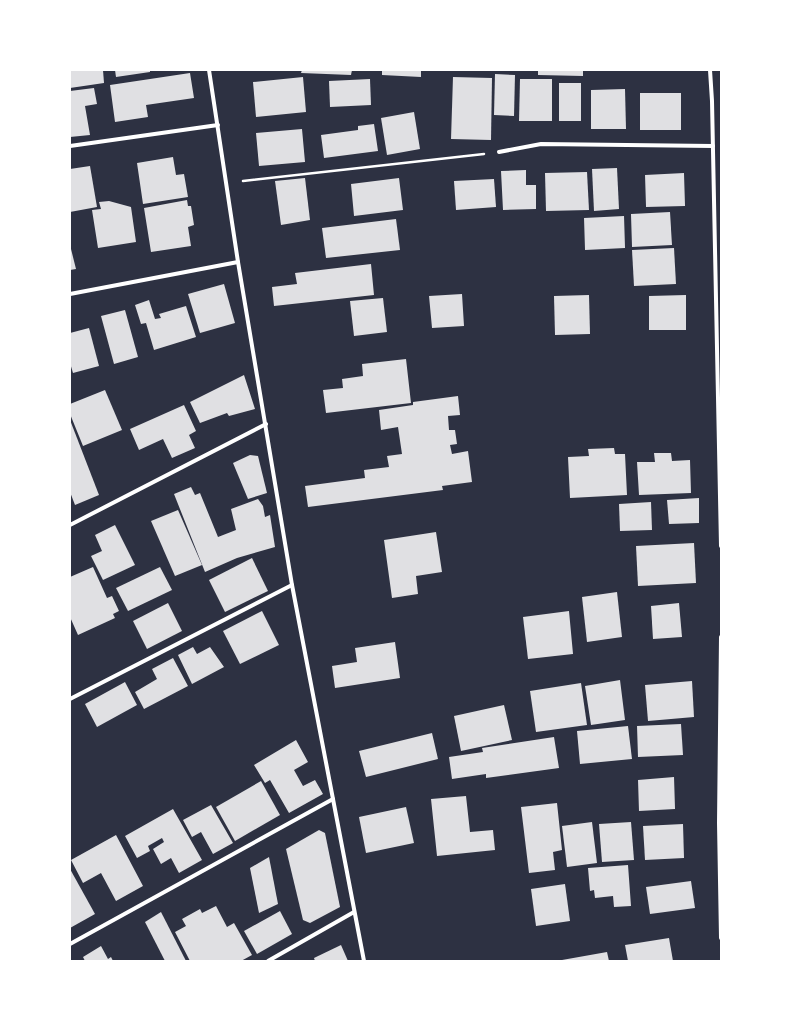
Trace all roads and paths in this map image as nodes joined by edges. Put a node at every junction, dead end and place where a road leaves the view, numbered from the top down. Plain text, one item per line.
1 (209, 70) edge
2 (710, 70) edge
3 (218, 125) junction
4 (70, 146) edge
5 (713, 146) junction
6 (499, 152) joint
7 (226, 182) junction
8 (238, 262) junction
9 (70, 294) edge
10 (266, 424) junction
11 (70, 525) edge
12 (721, 546) edge
13 (292, 585) junction
14 (721, 637) edge
15 (70, 699) edge
16 (333, 799) junction
17 (720, 823) edge
18 (354, 912) junction
19 (721, 938) edge
20 (70, 944) edge
21 (268, 961) edge
22 (364, 961) edge

1 - 3 street
2 - 5 street
3 - 4 street
3 - 7 street
5 - 6 street
5 - 12 street
6 - 7 path
7 - 8 street
8 - 9 street
8 - 10 street
10 - 11 street
10 - 13 street
13 - 15 street
13 - 16 street
14 - 17 street
16 - 18 street
16 - 20 street
17 - 19 street
18 - 21 street
18 - 22 street

